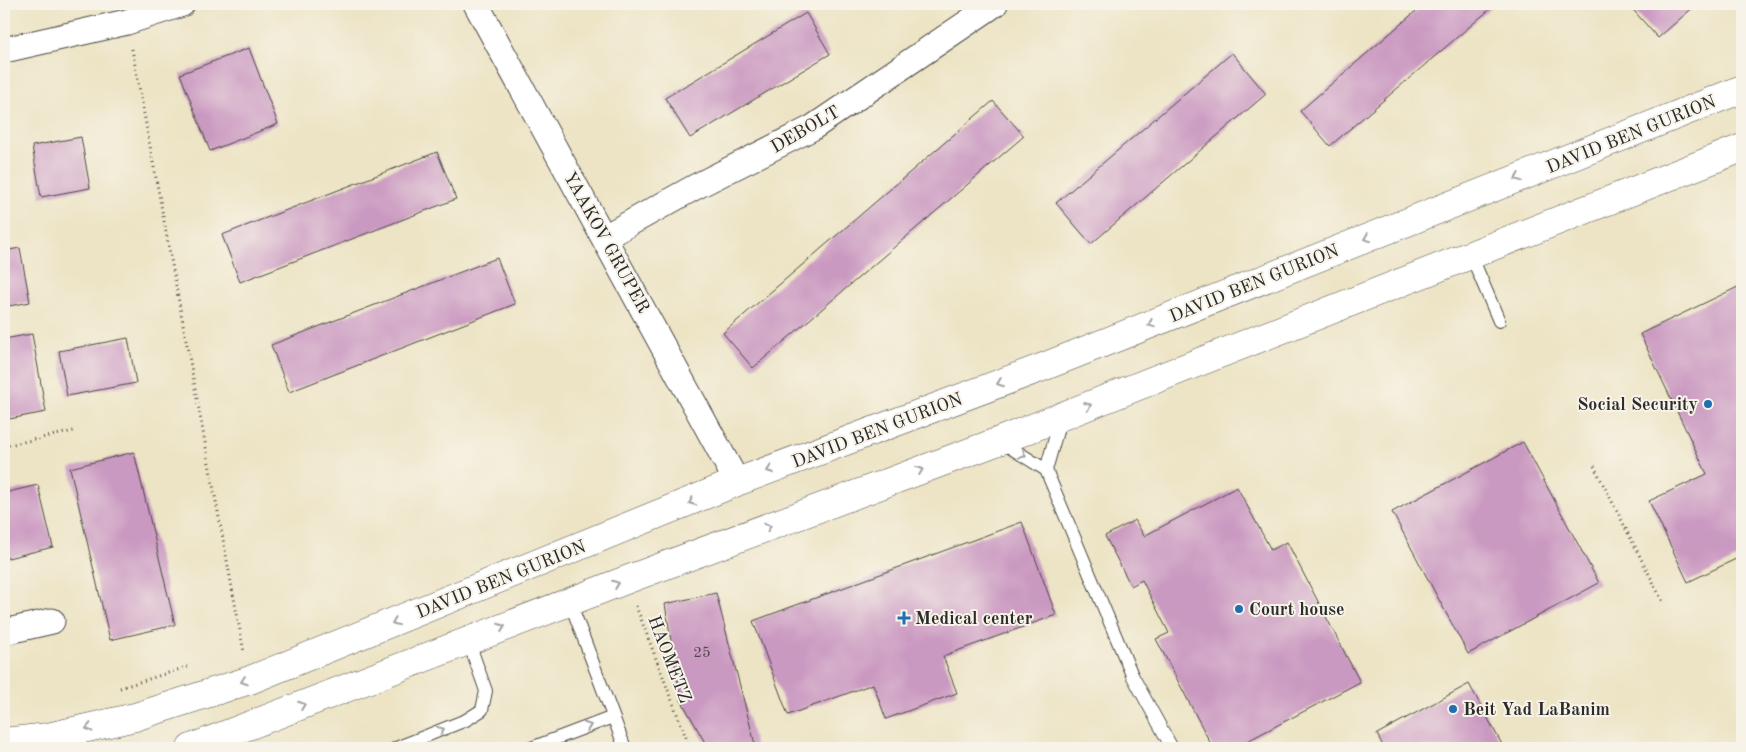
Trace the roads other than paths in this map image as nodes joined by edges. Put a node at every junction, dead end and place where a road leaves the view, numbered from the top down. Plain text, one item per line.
1 (182, 4) edge
2 (476, 4) edge
3 (995, 4) edge
4 (4, 50) edge
5 (1742, 89) edge
6 (1742, 148) edge
7 (605, 237) junction
8 (1471, 255) junction
9 (1499, 321) dead end
10 (1061, 417) junction
11 (999, 441) junction
12 (1046, 470) junction
13 (736, 482) junction
14 (570, 602) junction
15 (52, 621) dead end
16 (4, 632) edge
17 (468, 640) junction
18 (613, 717) junction
19 (4, 742) edge
20 (50, 744) edge
21 (191, 748) edge
22 (396, 748) edge
23 (531, 748) edge
24 (625, 748) edge
25 (1172, 748) edge

1 - 4 street
2 - 7 street, YAAKOV GRUPER
3 - 7 street, DEBOLT
5 -> 13 main road, DAVID BEN GURION
6 - 8 main road
7 - 13 street, YAAKOV GRUPER
8 - 9 lane
10 -> 8 main road
10 - 11 main road
10 - 12 lane
11 -> 12 lane
14 -> 11 main road
12 - 25 lane
13 -> 20 main road, DAVID BEN GURION
17 -> 14 main road
14 - 18 lane
15 - 16 street
21 -> 17 main road
22 -> 17 lane
23 -> 18 lane
18 - 24 lane
19 - 20 main road, DAVID BEN GURION

